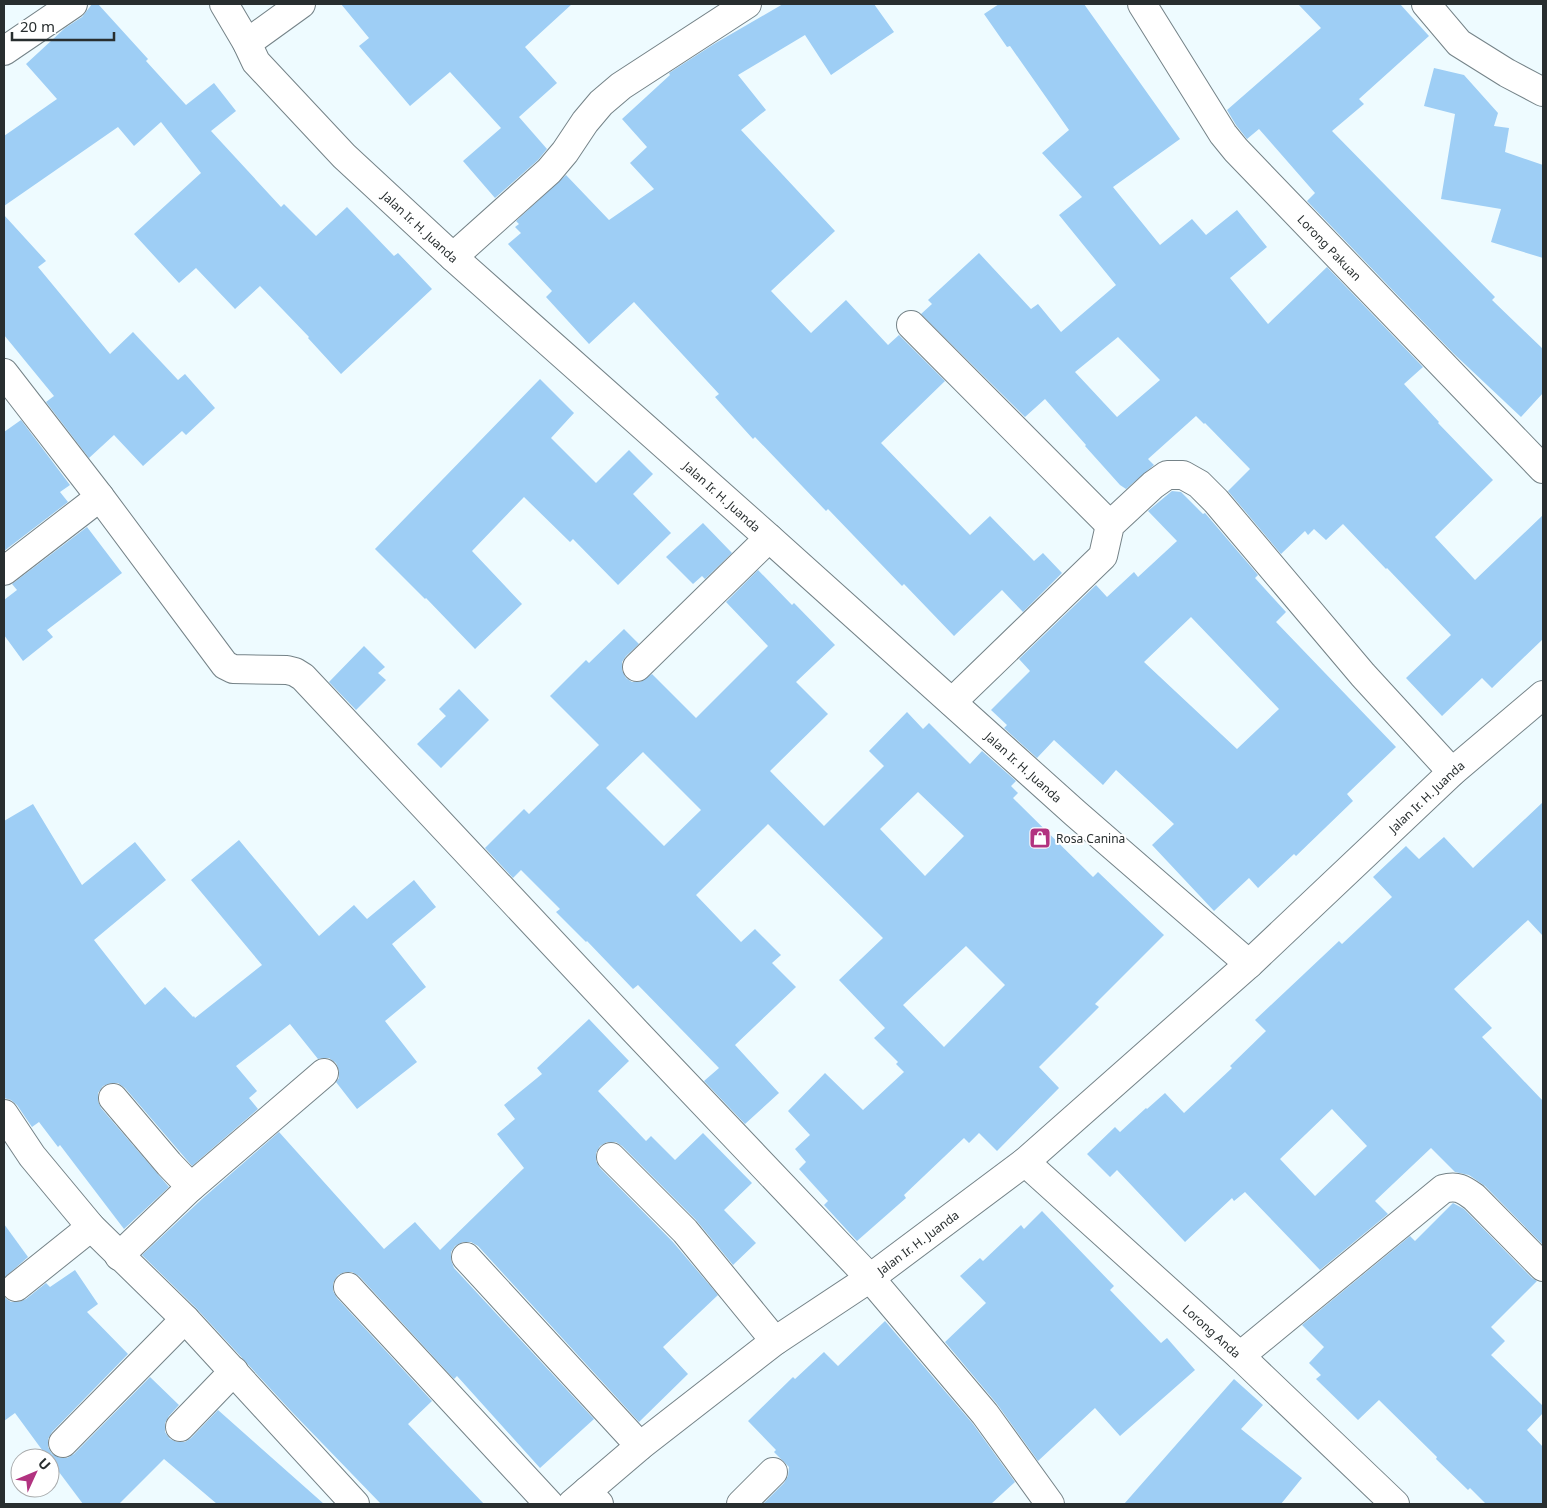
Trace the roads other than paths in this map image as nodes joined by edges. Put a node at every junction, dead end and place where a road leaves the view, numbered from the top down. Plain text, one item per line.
1 (73, 4) edge
2 (224, 4) edge
3 (301, 4) edge
4 (747, 4) edge
5 (1142, 4) edge
6 (1426, 4) edge
7 (247, 43) junction
8 (4, 51) edge
9 (1543, 92) edge
10 (453, 257) junction
11 (911, 325) dead end
12 (4, 373) edge
13 (1543, 469) edge
14 (100, 497) junction
15 (1110, 524) junction
16 (769, 538) junction
17 (4, 571) edge
18 (637, 667) dead end
19 (1543, 695) edge
20 (952, 702) junction
21 (1452, 772) junction
22 (1249, 964) junction
23 (324, 1073) dead end
24 (113, 1098) dead end
25 (4, 1114) edge
26 (611, 1157) dead end
27 (1026, 1162) junction
28 (191, 1187) junction
29 (91, 1227) junction
30 (119, 1256) junction
31 (466, 1257) dead end
32 (1543, 1267) edge
33 (870, 1278) junction
34 (16, 1287) dead end
35 (348, 1287) dead end
36 (185, 1319) junction
37 (775, 1341) junction
38 (1240, 1356) junction
39 (234, 1371) junction
40 (180, 1427) dead end
41 (63, 1443) dead end
42 (640, 1446) junction
43 (773, 1472) dead end
44 (586, 1500) edge
45 (354, 1504) edge
46 (549, 1504) edge
47 (741, 1504) edge
48 (1050, 1504) edge
49 (1394, 1504) edge

1 - 8 street
2 - 7 street, Jalan Ir. H. Juanda
3 - 7 street
4 - 10 street
5 - 13 street, Lorong Pakuan
6 - 9 street
7 - 10 street, Jalan Ir. H. Juanda
10 - 16 street, Jalan Ir. H. Juanda
11 - 15 street
12 - 14 street
14 - 17 street
14 - 33 street
15 - 20 street
15 - 21 street
16 - 18 street
16 - 20 street, Jalan Ir. H. Juanda
19 - 21 street, Jalan Ir. H. Juanda
20 - 22 street, Jalan Ir. H. Juanda
21 - 22 street, Jalan Ir. H. Juanda
22 - 27 street, Jalan Ir. H. Juanda
23 - 28 street
24 - 28 street
25 - 29 street
26 - 37 street
27 - 33 street, Jalan Ir. H. Juanda
27 - 38 street, Lorong Anda
28 - 30 street
29 - 30 street
29 - 34 street
30 - 36 street
31 - 42 street
32 - 38 street
33 - 37 street, Jalan Ir. H. Juanda
33 - 48 street
35 - 46 street
36 - 39 street
36 - 41 street
37 - 42 street, Jalan Ir. H. Juanda
38 - 49 street, Lorong Anda
39 - 40 street
39 - 45 street
42 - 44 street, Jalan Ir. H. Juanda
43 - 47 street

